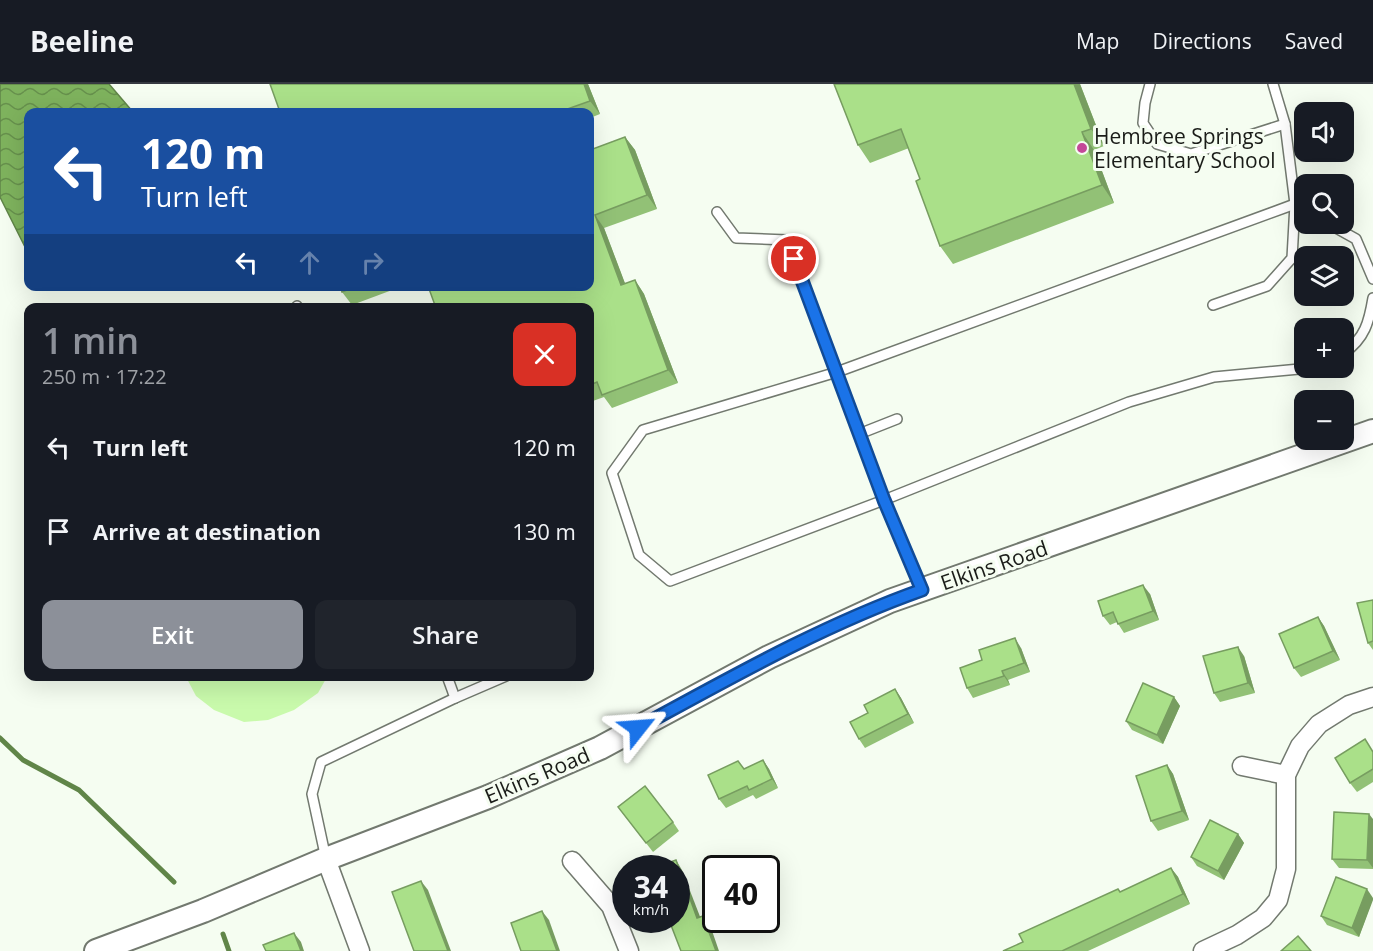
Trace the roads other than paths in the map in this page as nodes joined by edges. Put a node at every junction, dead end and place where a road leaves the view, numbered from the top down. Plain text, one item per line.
1 (1150, 84) edge
2 (1273, 84) edge
3 (1285, 124) junction
4 (1294, 196) edge
5 (1294, 204) edge
6 (717, 212) dead end
7 (1294, 222) edge
8 (1347, 234) edge
9 (1373, 279) edge
10 (1373, 298) edge
11 (1213, 305) dead end
12 (1354, 346) edge
13 (1294, 369) edge
14 (837, 372) junction
15 (897, 419) dead end
16 (1373, 430) edge
17 (859, 434) junction
18 (884, 500) junction
19 (922, 590) junction
20 (449, 681) edge
21 (494, 681) edge
22 (1373, 697) edge
23 (455, 698) junction
24 (1242, 766) dead end
25 (1286, 775) junction
26 (326, 860) junction
27 (572, 861) dead end
28 (96, 951) edge
29 (360, 951) edge
30 (629, 951) edge
31 (1203, 951) edge

1 - 3 lane
2 - 3 lane
3 - 4 lane
5 - 14 lane
6 - 14 lane
7 - 11 lane
8 - 9 lane
10 - 12 lane
13 - 18 lane
14 - 17 lane
14 - 18 lane
15 - 17 lane
16 - 19 street, Elkins Road
17 - 18 lane
18 - 19 lane
19 - 26 street, Elkins Road
20 - 23 lane
21 - 23 lane
22 - 25 street
23 - 26 lane
24 - 25 street
25 - 31 street
26 - 28 street, Elkins Road
26 - 29 street
27 - 30 street

